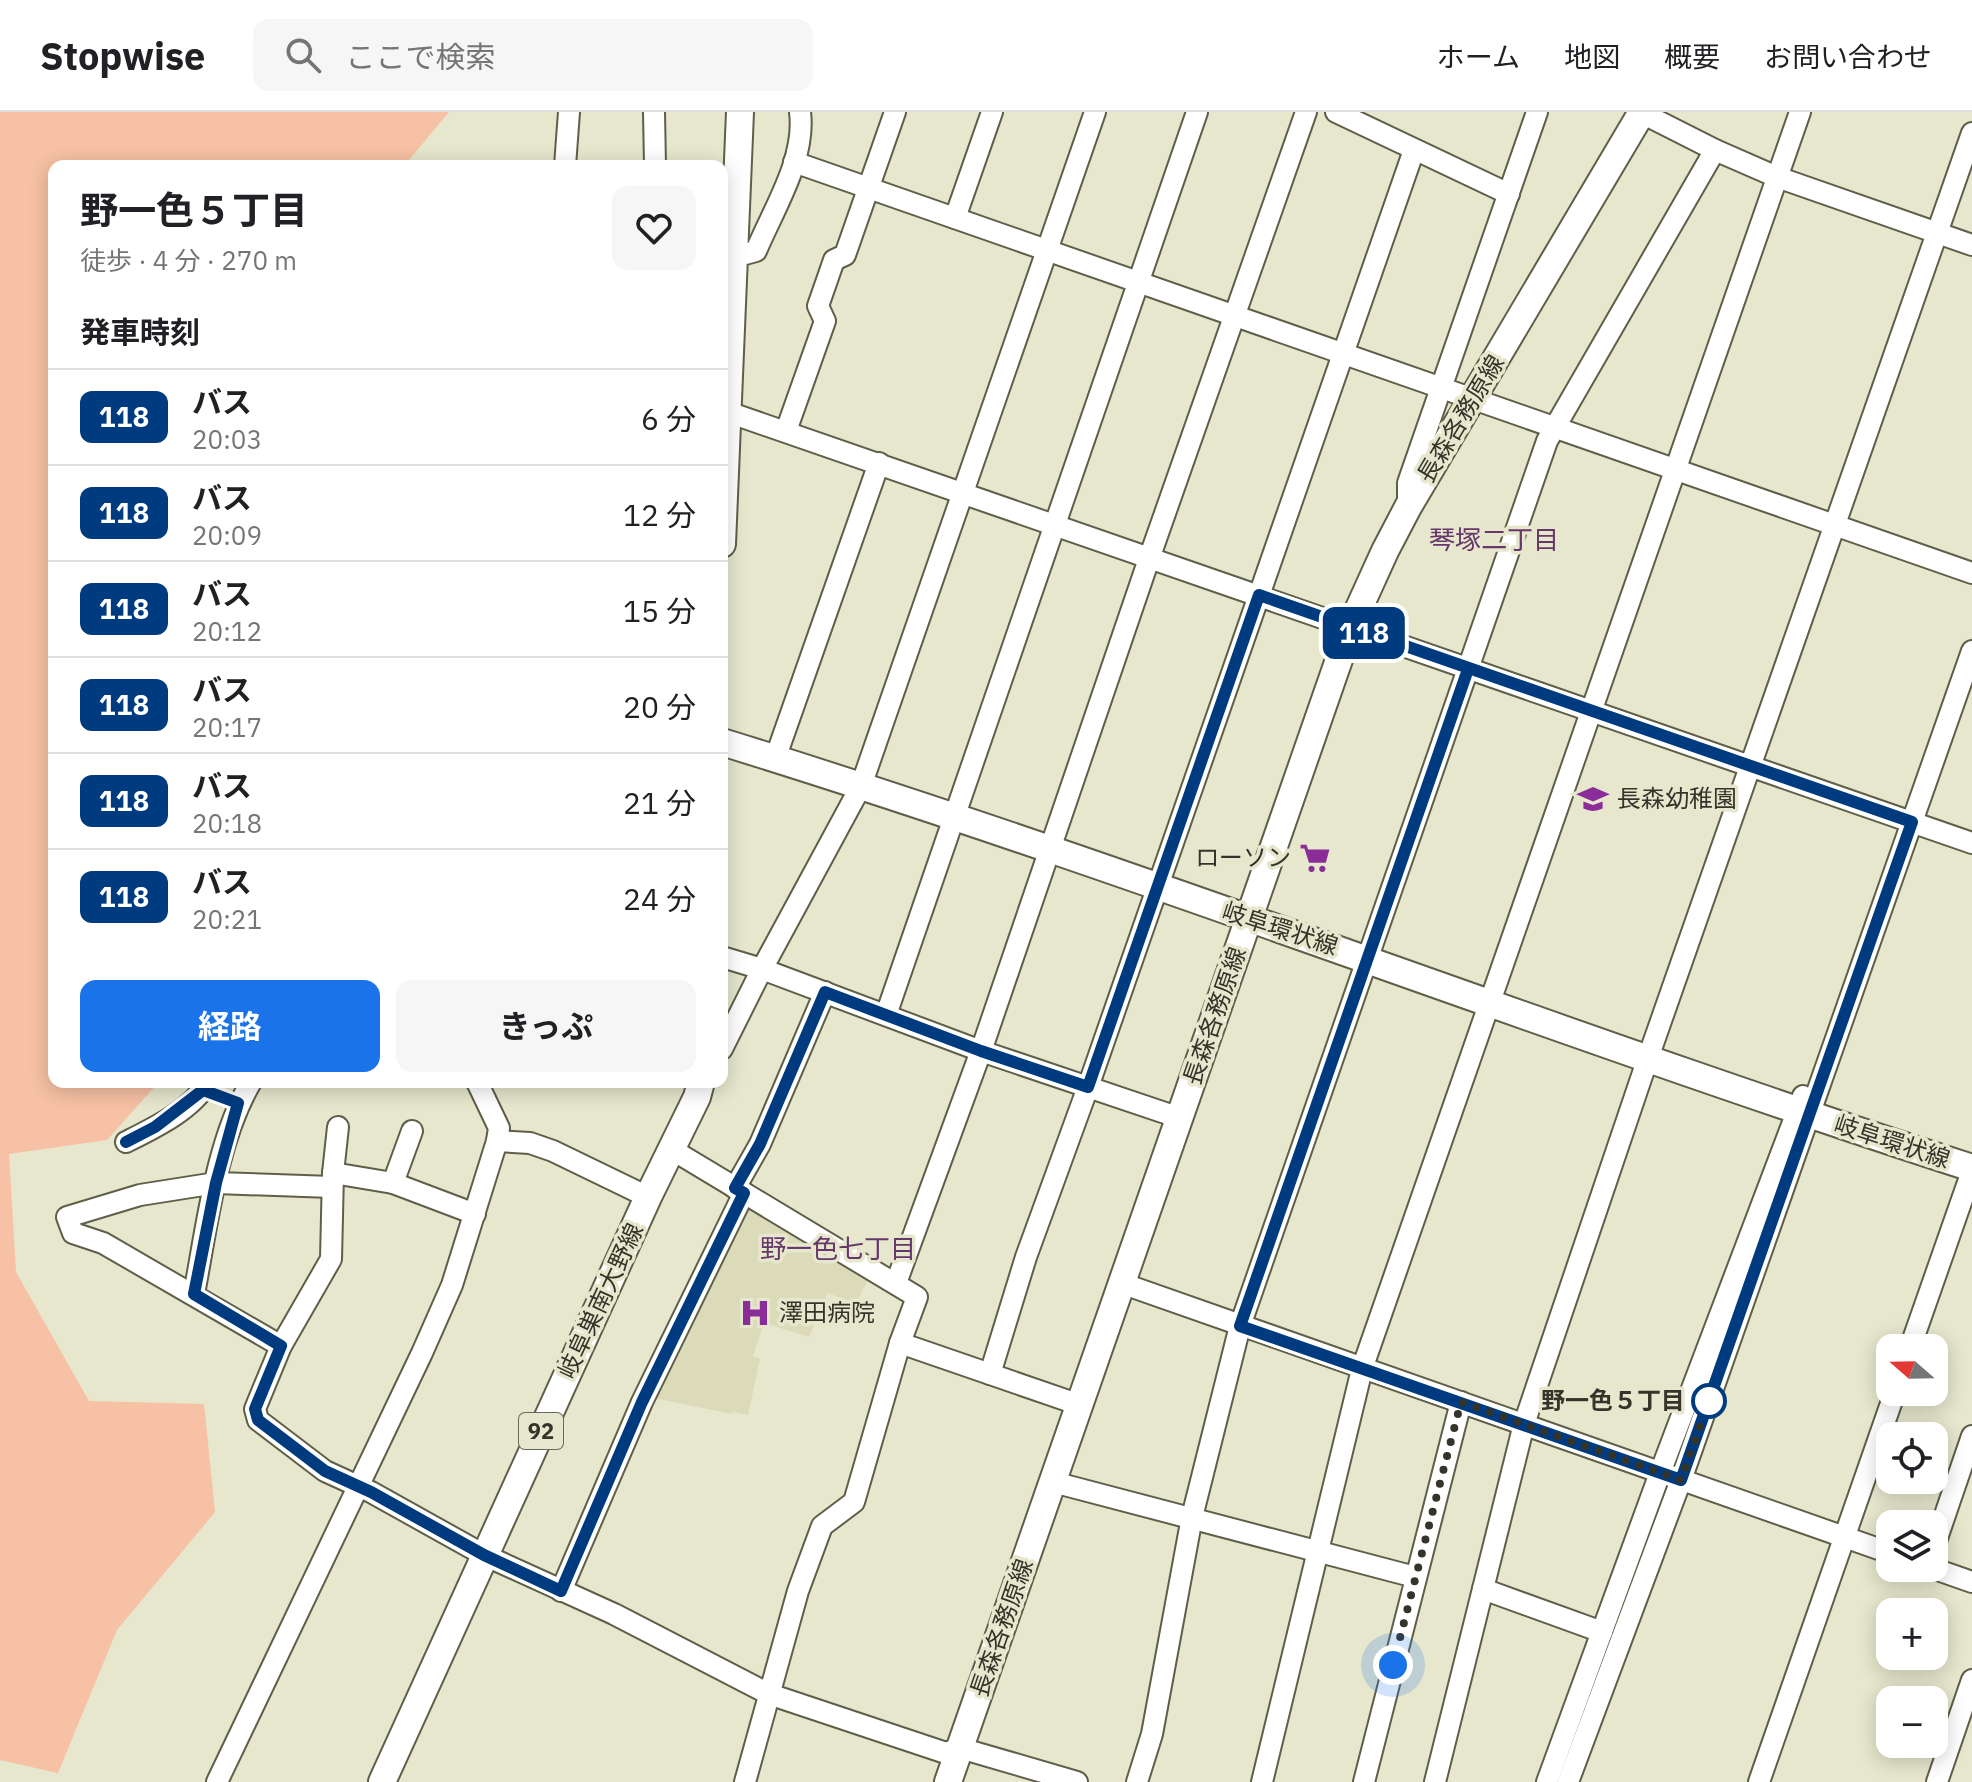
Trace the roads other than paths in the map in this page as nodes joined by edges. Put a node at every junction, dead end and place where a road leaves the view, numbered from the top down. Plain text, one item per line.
1 (569, 112) edge
2 (654, 112) edge
3 (740, 112) edge
4 (800, 112) edge
5 (895, 112) edge
6 (992, 112) edge
7 (1095, 112) edge
8 (1197, 112) edge
9 (1306, 112) edge
10 (1336, 112) edge
11 (1537, 112) edge
12 (1641, 112) edge
13 (1800, 112) edge
14 (1972, 133) edge
15 (1414, 150) junction
16 (1715, 150) junction
17 (565, 160) edge
18 (655, 160) edge
19 (794, 162) junction
20 (1777, 177) junction
21 (869, 188) junction
22 (1509, 194) junction
23 (955, 218) junction
24 (1937, 232) junction
25 (1972, 245) edge
26 (1047, 250) junction
27 (734, 257) junction
28 (1138, 282) junction
29 (1235, 316) junction
30 (728, 349) edge
31 (1343, 354) junction
32 (1441, 388) junction
33 (1473, 400) junction
34 (728, 411) edge
35 (1556, 429) junction
36 (786, 431) junction
37 (879, 463) junction
38 (1674, 470) junction
39 (964, 492) junction
40 (1408, 507) junction
41 (1055, 524) junction
42 (1835, 524) junction
43 (1150, 556) junction
44 (1972, 573) edge
45 (1259, 595) junction
46 (1350, 628) junction
47 (1972, 651) edge
48 (1469, 669) junction
49 (1591, 711) junction
50 (728, 744) edge
51 (775, 759) junction
52 (1751, 766) junction
53 (861, 786) junction
54 (954, 818) junction
55 (1912, 822) junction
56 (1972, 843) edge
57 (1049, 851) junction
58 (1156, 887) junction
59 (1249, 919) junction
60 (728, 959) edge
61 (1368, 959) junction
62 (762, 969) junction
63 (825, 992) junction
64 (1490, 1003) junction
65 (886, 1015) junction
66 (728, 1037) edge
67 (981, 1051) junction
68 (1648, 1058) junction
69 (1088, 1087) junction
70 (203, 1088) edge
71 (209, 1088) edge
72 (247, 1088) edge
73 (480, 1088) edge
74 (699, 1088) edge
75 (238, 1103) junction
76 (1803, 1113) junction
77 (1180, 1118) junction
78 (338, 1127) dead end
79 (412, 1131) dead end
80 (497, 1141) junction
81 (126, 1142) dead end
82 (671, 1149) junction
83 (1972, 1170) edge
84 (332, 1180) junction
85 (216, 1183) junction
86 (393, 1183) junction
87 (740, 1190) junction
88 (648, 1197) junction
89 (475, 1214) junction
90 (896, 1283) junction
91 (1121, 1283) junction
92 (194, 1294) junction
93 (1240, 1326) junction
94 (1915, 1334) edge
95 (900, 1343) junction
96 (281, 1346) junction
97 (1362, 1369) junction
98 (990, 1374) junction
99 (1461, 1402) junction
100 (1080, 1405) junction
101 (1890, 1406) edge
102 (1524, 1424) junction
103 (1972, 1436) edge
104 (1660, 1473) junction
105 (1681, 1480) junction
106 (1053, 1482) junction
107 (359, 1488) junction
108 (1947, 1510) edge
109 (1192, 1517) junction
110 (1844, 1537) junction
111 (1876, 1548) edge
112 (1317, 1551) junction
113 (484, 1555) junction
114 (1948, 1574) edge
115 (1415, 1577) junction
116 (1972, 1582) edge
117 (1483, 1589) junction
118 (561, 1591) junction
119 (1602, 1632) junction
120 (1972, 1680) edge
121 (769, 1694) junction
122 (960, 1748) junction
123 (217, 1782) edge
124 (382, 1782) edge
125 (745, 1782) edge
126 (948, 1782) edge
127 (1077, 1782) edge
128 (1137, 1782) edge
129 (1262, 1782) edge
130 (1364, 1782) edge
131 (1435, 1782) edge
132 (1547, 1782) edge
133 (1568, 1782) edge
134 (1759, 1782) edge
135 (1937, 1782) edge

1 - 17 street
2 - 18 street
3 - 27 main road
4 - 19 street
5 - 21 street
6 - 23 street
7 - 26 street
8 - 28 street
9 - 29 street
10 - 15 street
11 - 22 street
12 - 16 street
12 - 33 main road, 長森各務原線
13 - 20 street
14 - 24 street
15 - 22 street
15 - 31 street
16 - 20 street
16 - 35 street
19 - 21 street
19 - 27 street
20 - 24 street
20 - 38 street
21 - 23 street
21 - 36 street
22 - 32 street
23 - 26 street
24 - 25 street
24 - 42 street
26 - 28 street
26 - 39 street
27 - 30 main road
28 - 29 street
28 - 41 street
29 - 31 street
29 - 43 street
31 - 32 street
31 - 45 street
32 - 33 street
32 - 40 street
33 - 35 street
33 - 40 main road, 長森各務原線
34 - 36 street
35 - 38 street
35 - 48 street
36 - 37 street
37 - 39 street
37 - 51 street
38 - 42 street
38 - 49 street
39 - 41 street
39 - 53 street
40 - 46 main road, 長森各務原線
41 - 43 street
41 - 54 street
42 - 44 street
42 - 52 street
43 - 45 street
43 - 57 street
45 - 46 street
45 - 58 street
46 - 48 street
46 - 59 main road, 長森各務原線
47 - 55 street
48 - 49 street
48 - 61 street
49 - 52 street
49 - 64 street
50 - 51 main road, 岐阜環状線
51 - 53 main road, 岐阜環状線
52 - 55 street
52 - 68 street
53 - 54 main road, 岐阜環状線
53 - 62 street
54 - 57 main road, 岐阜環状線
54 - 65 street
55 - 56 street
55 - 76 street
57 - 58 main road, 岐阜環状線
57 - 67 street
58 - 59 main road, 岐阜環状線
58 - 69 street
59 - 61 main road, 岐阜環状線
59 - 77 main road, 長森各務原線
60 - 62 street
61 - 64 main road, 岐阜環状線
61 - 93 street
62 - 63 street
62 - 66 street
63 - 65 street
63 - 87 street
64 - 68 main road, 岐阜環状線
64 - 97 street
65 - 67 street
67 - 69 street
67 - 90 street
68 - 76 main road, 岐阜環状線
68 - 102 street
69 - 77 street
69 - 98 street
70 - 81 street
71 - 75 street
72 - 75 street
73 - 80 street
74 - 82 main road, 岐阜巣南大野線 / 92
75 - 85 street
76 - 83 main road, 岐阜環状線
76 - 104 street
76 - 105 street
77 - 91 main road, 長森各務原線
78 - 84 street
79 - 86 street
80 - 88 street
80 - 89 street
82 - 87 street
82 - 88 main road, 岐阜巣南大野線 / 92
83 - 94 street
84 - 85 street
84 - 86 street
84 - 96 street
85 - 92 street
85 - 92 street
86 - 89 street
87 - 90 street
87 - 118 street
88 - 113 main road, 岐阜巣南大野線 / 92
89 - 107 street
90 - 95 street
91 - 93 street
91 - 100 main road, 長森各務原線
92 - 96 street
93 - 97 street
93 - 109 street
95 - 98 street
95 - 121 street
96 - 107 street
97 - 99 street
97 - 112 street
98 - 100 street
99 - 102 street
99 - 115 street
100 - 106 main road, 長森各務原線
101 - 110 street
102 - 104 street
102 - 117 street
103 - 108 street
104 - 105 street
104 - 119 street
105 - 110 street
105 - 133 street
106 - 109 street
106 - 122 main road, 長森各務原線
107 - 113 street
107 - 123 street
109 - 112 street
109 - 128 street
110 - 111 street
110 - 134 street
112 - 115 street
112 - 129 street
113 - 118 street
113 - 124 main road, 岐阜巣南大野線 / 92
114 - 116 street
115 - 130 street
117 - 119 street
117 - 131 street
118 - 121 street
119 - 132 street
120 - 135 street
121 - 122 street
121 - 125 street
122 - 126 main road, 長森各務原線
122 - 127 street

